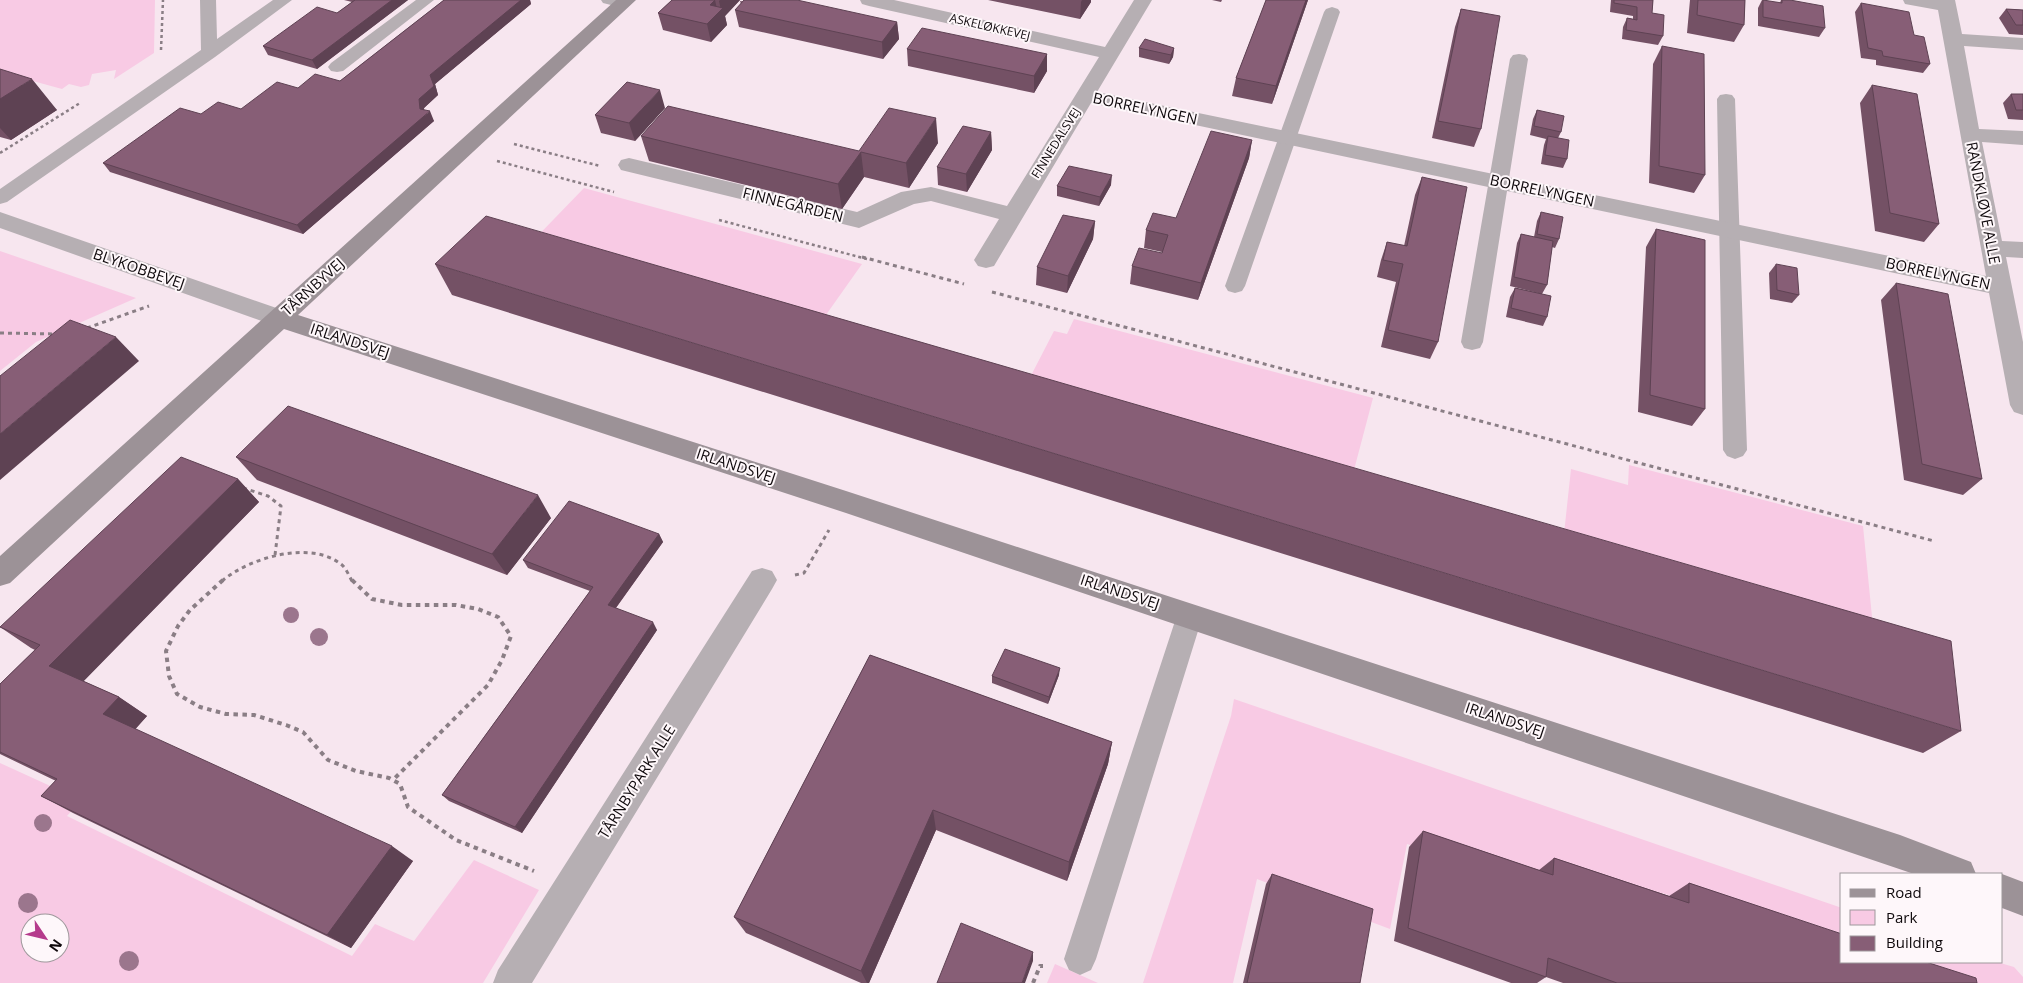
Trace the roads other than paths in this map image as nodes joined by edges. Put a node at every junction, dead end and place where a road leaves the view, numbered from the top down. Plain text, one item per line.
1 (208, 0) edge
2 (284, 0) edge
3 (426, 0) edge
4 (869, 0) edge
5 (1143, 0) edge
6 (1912, 0) edge
7 (620, 1) edge
8 (1946, 3) edge
9 (1332, 12) dead end
10 (1954, 39) junction
11 (2023, 44) edge
12 (209, 53) junction
13 (1110, 54) junction
14 (1519, 59) dead end
15 (336, 67) dead end
16 (1084, 96) junction
17 (1726, 99) dead end
18 (1970, 135) junction
19 (1287, 138) junction
20 (2023, 138) edge
21 (629, 165) road end
22 (1498, 182) junction
23 (0, 198) edge
24 (1012, 214) junction
25 (0, 220) edge
26 (1729, 230) junction
27 (1992, 248) junction
28 (2023, 250) edge
29 (986, 260) dead end
30 (1235, 286) dead end
31 (1999, 287) junction
32 (279, 318) junction
33 (1472, 342) dead end
34 (2020, 379) edge
35 (2023, 405) edge
36 (1735, 450) dead end
37 (0, 574) edge
38 (762, 580) road end
39 (1190, 615) junction
40 (1956, 873) edge
41 (2003, 891) edge
42 (2023, 899) edge
43 (1080, 959) dead end
44 (511, 983) edge

1 - 12 lane
2 - 12 lane
3 - 15 lane
4 - 13 street, ASKELØKKEVEJ
5 - 13 street, FINNEDALSVEJ
6 - 8 street
7 - 32 street, TÅRNBYVEJ
8 - 10 street, RANDKLØVE ALLE
9 - 19 lane
10 - 11 street
10 - 18 street, RANDKLØVE ALLE
12 - 23 lane
13 - 16 street, FINNEDALSVEJ
14 - 22 lane
16 - 19 street, BORRELYNGEN
16 - 24 street, FINNEDALSVEJ
17 - 26 lane
18 - 20 street
18 - 27 street, RANDKLØVE ALLE
19 - 22 street, BORRELYNGEN
19 - 30 lane
21 - 24 street, FINNEGÅRDEN
22 - 26 street, BORRELYNGEN
22 - 33 lane
24 - 29 street, FINNEDALSVEJ
25 - 32 street, BLYKOBBEVEJ
26 - 31 street, BORRELYNGEN
26 - 36 lane
27 - 28 street
27 - 31 street, RANDKLØVE ALLE
31 - 34 street, RANDKLØVE ALLE
32 - 37 street, TÅRNBYVEJ
32 - 39 street, IRLANDSVEJ
34 - 35 street, RANDKLØVE ALLE
38 - 44 street, TÅRNBYPARK ALLE
39 - 40 street, IRLANDSVEJ
39 - 43 lane
41 - 42 street

